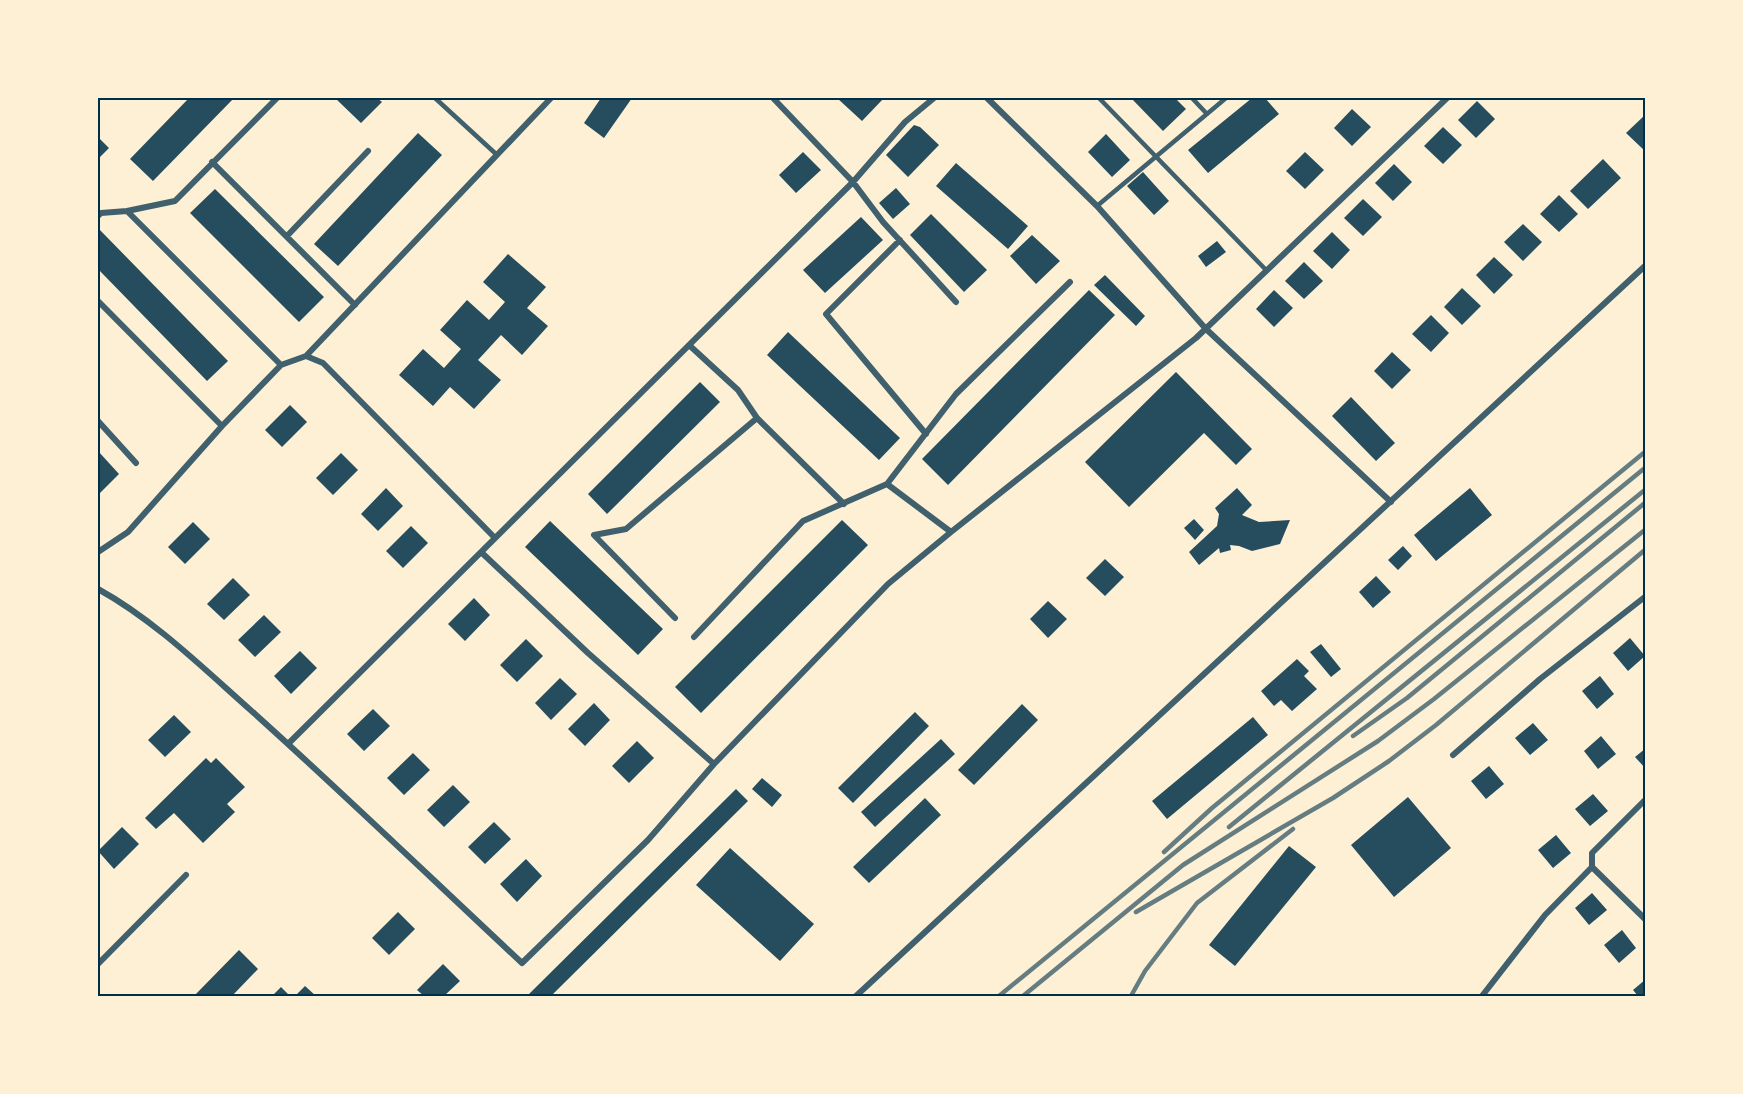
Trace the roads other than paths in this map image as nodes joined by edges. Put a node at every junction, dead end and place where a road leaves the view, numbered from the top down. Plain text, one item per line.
1 (277, 98) edge
2 (435, 98) edge
3 (550, 98) edge
4 (773, 98) edge
5 (934, 98) edge
6 (987, 98) edge
7 (1099, 98) edge
8 (1192, 98) edge
9 (1226, 98) edge
10 (1448, 98) edge
11 (1207, 114) junction
12 (368, 151) dead end
13 (496, 154) junction
14 (1156, 156) junction
15 (212, 162) junction
16 (853, 182) junction
17 (1097, 206) junction
18 (127, 211) junction
19 (98, 216) edge
20 (287, 236) junction
21 (900, 240) junction
22 (1646, 265) edge
23 (1267, 272) junction
24 (1070, 282) dead end
25 (98, 302) edge
26 (956, 302) dead end
27 (355, 305) junction
28 (1206, 329) junction
29 (689, 345) junction
30 (306, 356) junction
31 (280, 365) junction
32 (757, 418) junction
33 (98, 422) edge
34 (222, 426) junction
35 (926, 434) junction
36 (135, 463) dead end
37 (887, 484) junction
38 (1391, 502) junction
39 (844, 504) junction
40 (951, 532) junction
41 (495, 538) junction
42 (98, 552) edge
43 (481, 552) junction
44 (98, 589) edge
45 (1646, 596) edge
46 (675, 618) dead end
47 (694, 638) dead end
48 (288, 744) junction
49 (1454, 755) dead end
50 (714, 764) junction
51 (1646, 799) edge
52 (1592, 867) junction
53 (186, 875) dead end
54 (1646, 920) edge
55 (98, 964) edge
56 (856, 996) edge
57 (1482, 996) edge

1 - 15 street
2 - 13 lane
3 - 13 street
4 - 16 street
5 - 16 street
6 - 17 street
7 - 14 lane
8 - 11 lane
9 - 11 lane
10 - 23 street
11 - 14 lane
12 - 20 street
13 - 27 street
14 - 17 lane
14 - 23 lane
15 - 18 street
15 - 20 street
16 - 21 street
16 - 29 street
17 - 28 street
18 - 19 street
18 - 31 street
20 - 27 street
21 - 26 street
21 - 35 street
22 - 38 street
23 - 28 street
24 - 35 street
25 - 34 street
27 - 30 street
28 - 38 street
28 - 40 street
29 - 32 street
29 - 41 street
30 - 31 street
30 - 41 street
31 - 34 street
32 - 39 street
32 - 46 street
33 - 36 street
34 - 42 street
35 - 37 street
37 - 39 street
37 - 40 street
38 - 56 street
39 - 47 street
40 - 50 street
41 - 43 street
43 - 48 street
43 - 50 street
44 - 48 street
45 - 49 street
48 - 50 street
51 - 52 street
52 - 54 street
52 - 57 street
53 - 55 street

